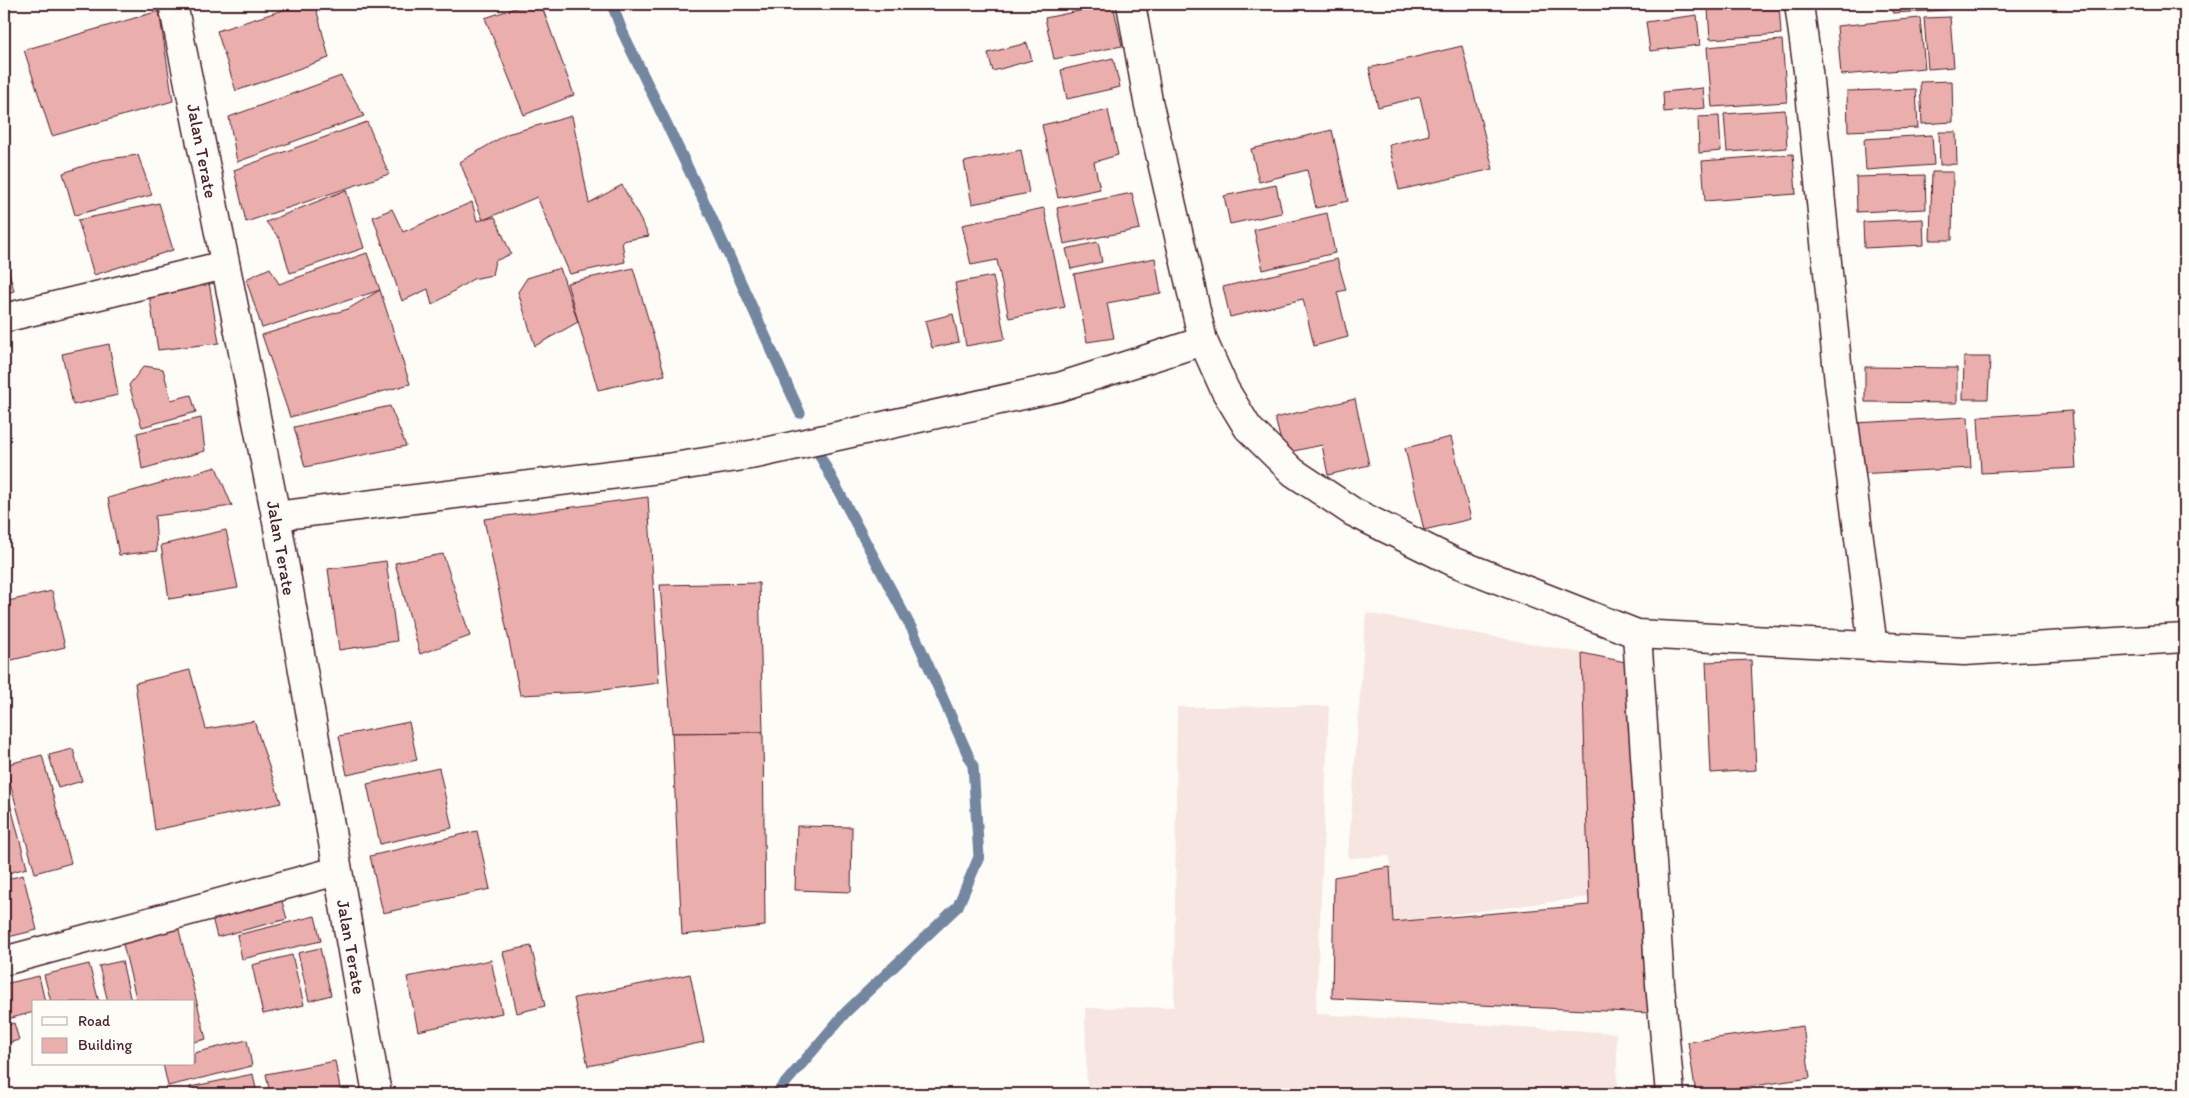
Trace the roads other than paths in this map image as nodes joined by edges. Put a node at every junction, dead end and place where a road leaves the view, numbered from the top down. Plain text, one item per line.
1 (173, 4) edge
2 (1130, 4) edge
3 (1799, 4) edge
4 (225, 265) junction
5 (4, 318) edge
6 (1203, 341) junction
7 (276, 516) junction
8 (1637, 634) junction
9 (2185, 638) edge
10 (1873, 647) junction
11 (337, 871) junction
12 (4, 961) edge
13 (377, 1094) edge
14 (1670, 1094) edge

1 - 4 street, Jalan Terate
2 - 6 street
3 - 10 street
4 - 5 street
4 - 7 street, Jalan Terate
6 - 7 street
6 - 8 street
7 - 11 street, Jalan Terate
8 - 10 street
8 - 14 street
9 - 10 street
11 - 12 street
11 - 13 street, Jalan Terate

